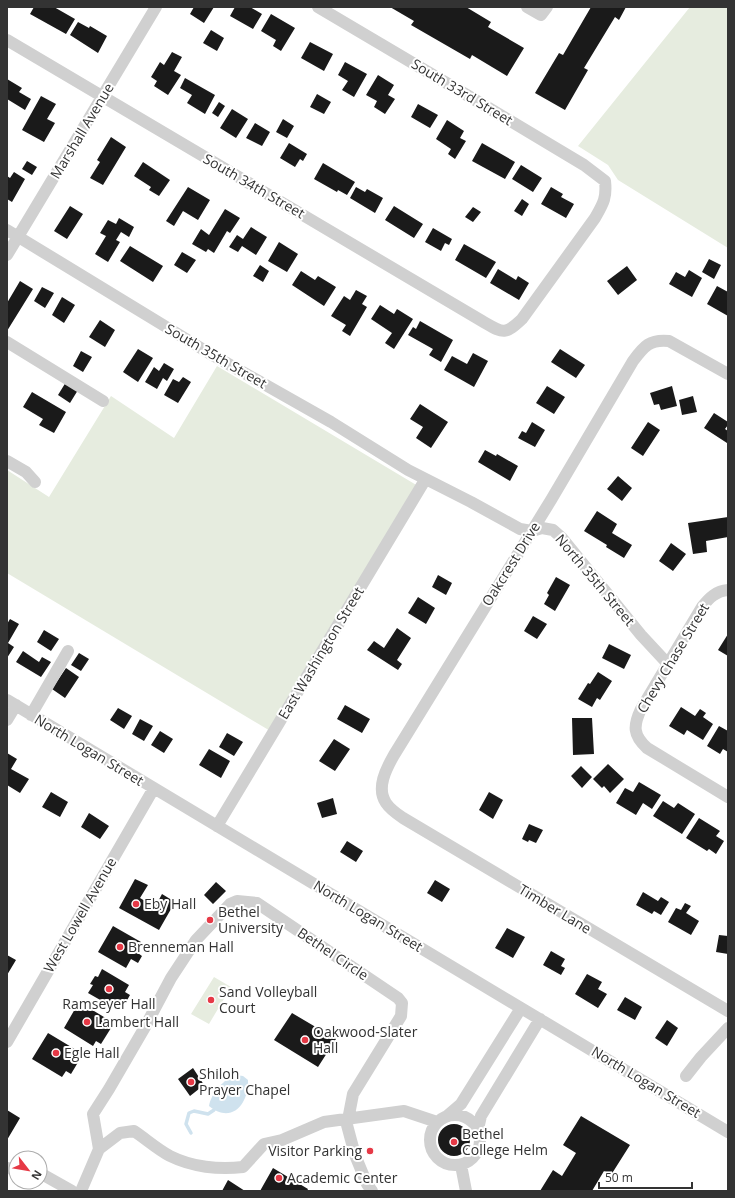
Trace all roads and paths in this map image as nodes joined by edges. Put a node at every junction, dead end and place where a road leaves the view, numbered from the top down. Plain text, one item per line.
1 (156, 7) edge
2 (318, 7) edge
3 (527, 7) edge
4 (544, 11) edge
5 (7, 40) edge
6 (103, 96) junction
7 (7, 230) edge
8 (18, 237) junction
9 (7, 255) edge
10 (500, 331) joint
11 (7, 342) edge
12 (728, 374) edge
13 (103, 401) dead end
14 (7, 460) edge
15 (425, 480) junction
16 (36, 482) dead end
17 (532, 531) junction
18 (725, 590) edge
19 (68, 651) dead end
20 (667, 663) junction
21 (11, 703) edge
22 (31, 715) junction
23 (7, 720) edge
24 (154, 788) junction
25 (728, 797) edge
26 (385, 803) joint
27 (217, 826) junction
28 (521, 1008) junction
29 (728, 1011) edge
30 (540, 1019) junction
31 (728, 1028) edge
32 (7, 1042) edge
33 (686, 1076) dead end
34 (448, 1116) junction
35 (349, 1118) junction
36 (437, 1122) junction
37 (478, 1129) junction
38 (728, 1132) edge
39 (99, 1149) junction
40 (460, 1165) junction
41 (48, 1178) edge
42 (72, 1191) edge
43 (80, 1191) edge
44 (372, 1191) edge
45 (466, 1191) edge

1 - 6 street, Marshall Avenue
2 - 10 street, South 33rd Street
3 - 4 street
5 - 6 street, South 34th Street
6 - 8 street, Marshall Avenue
6 - 10 street, South 34th Street
7 - 8 street, South 35th Street
8 - 9 street, Marshall Avenue
8 - 15 street, South 35th Street
11 - 13 street
12 - 17 street, Oakcrest Drive
14 - 16 street
15 - 17 street, North 35th Street
15 - 27 street, East Washington Street
17 - 20 street, North 35th Street
17 - 26 street, Oakcrest Drive
18 - 20 street, Chevy Chase Street
19 - 22 street
20 - 25 street, Chevy Chase Street
21 - 22 street, North Logan Street
21 - 23 street
22 - 24 street, North Logan Street
24 - 27 street, North Logan Street
24 - 32 street, West Lowell Avenue
26 - 29 street, Timber Lane
27 - 28 street, North Logan Street
28 - 30 street, North Logan Street
28 - 34 street
30 - 37 street
30 - 38 street, North Logan Street
31 - 33 street
34 - 36 street
34 - 37 street
35 - 36 street
35 - 39 street
35 - 39 street, Bethel Circle
35 - 44 street, Bethel Circle
36 - 40 street
37 - 40 street
39 - 43 street
40 - 45 street
41 - 42 street

